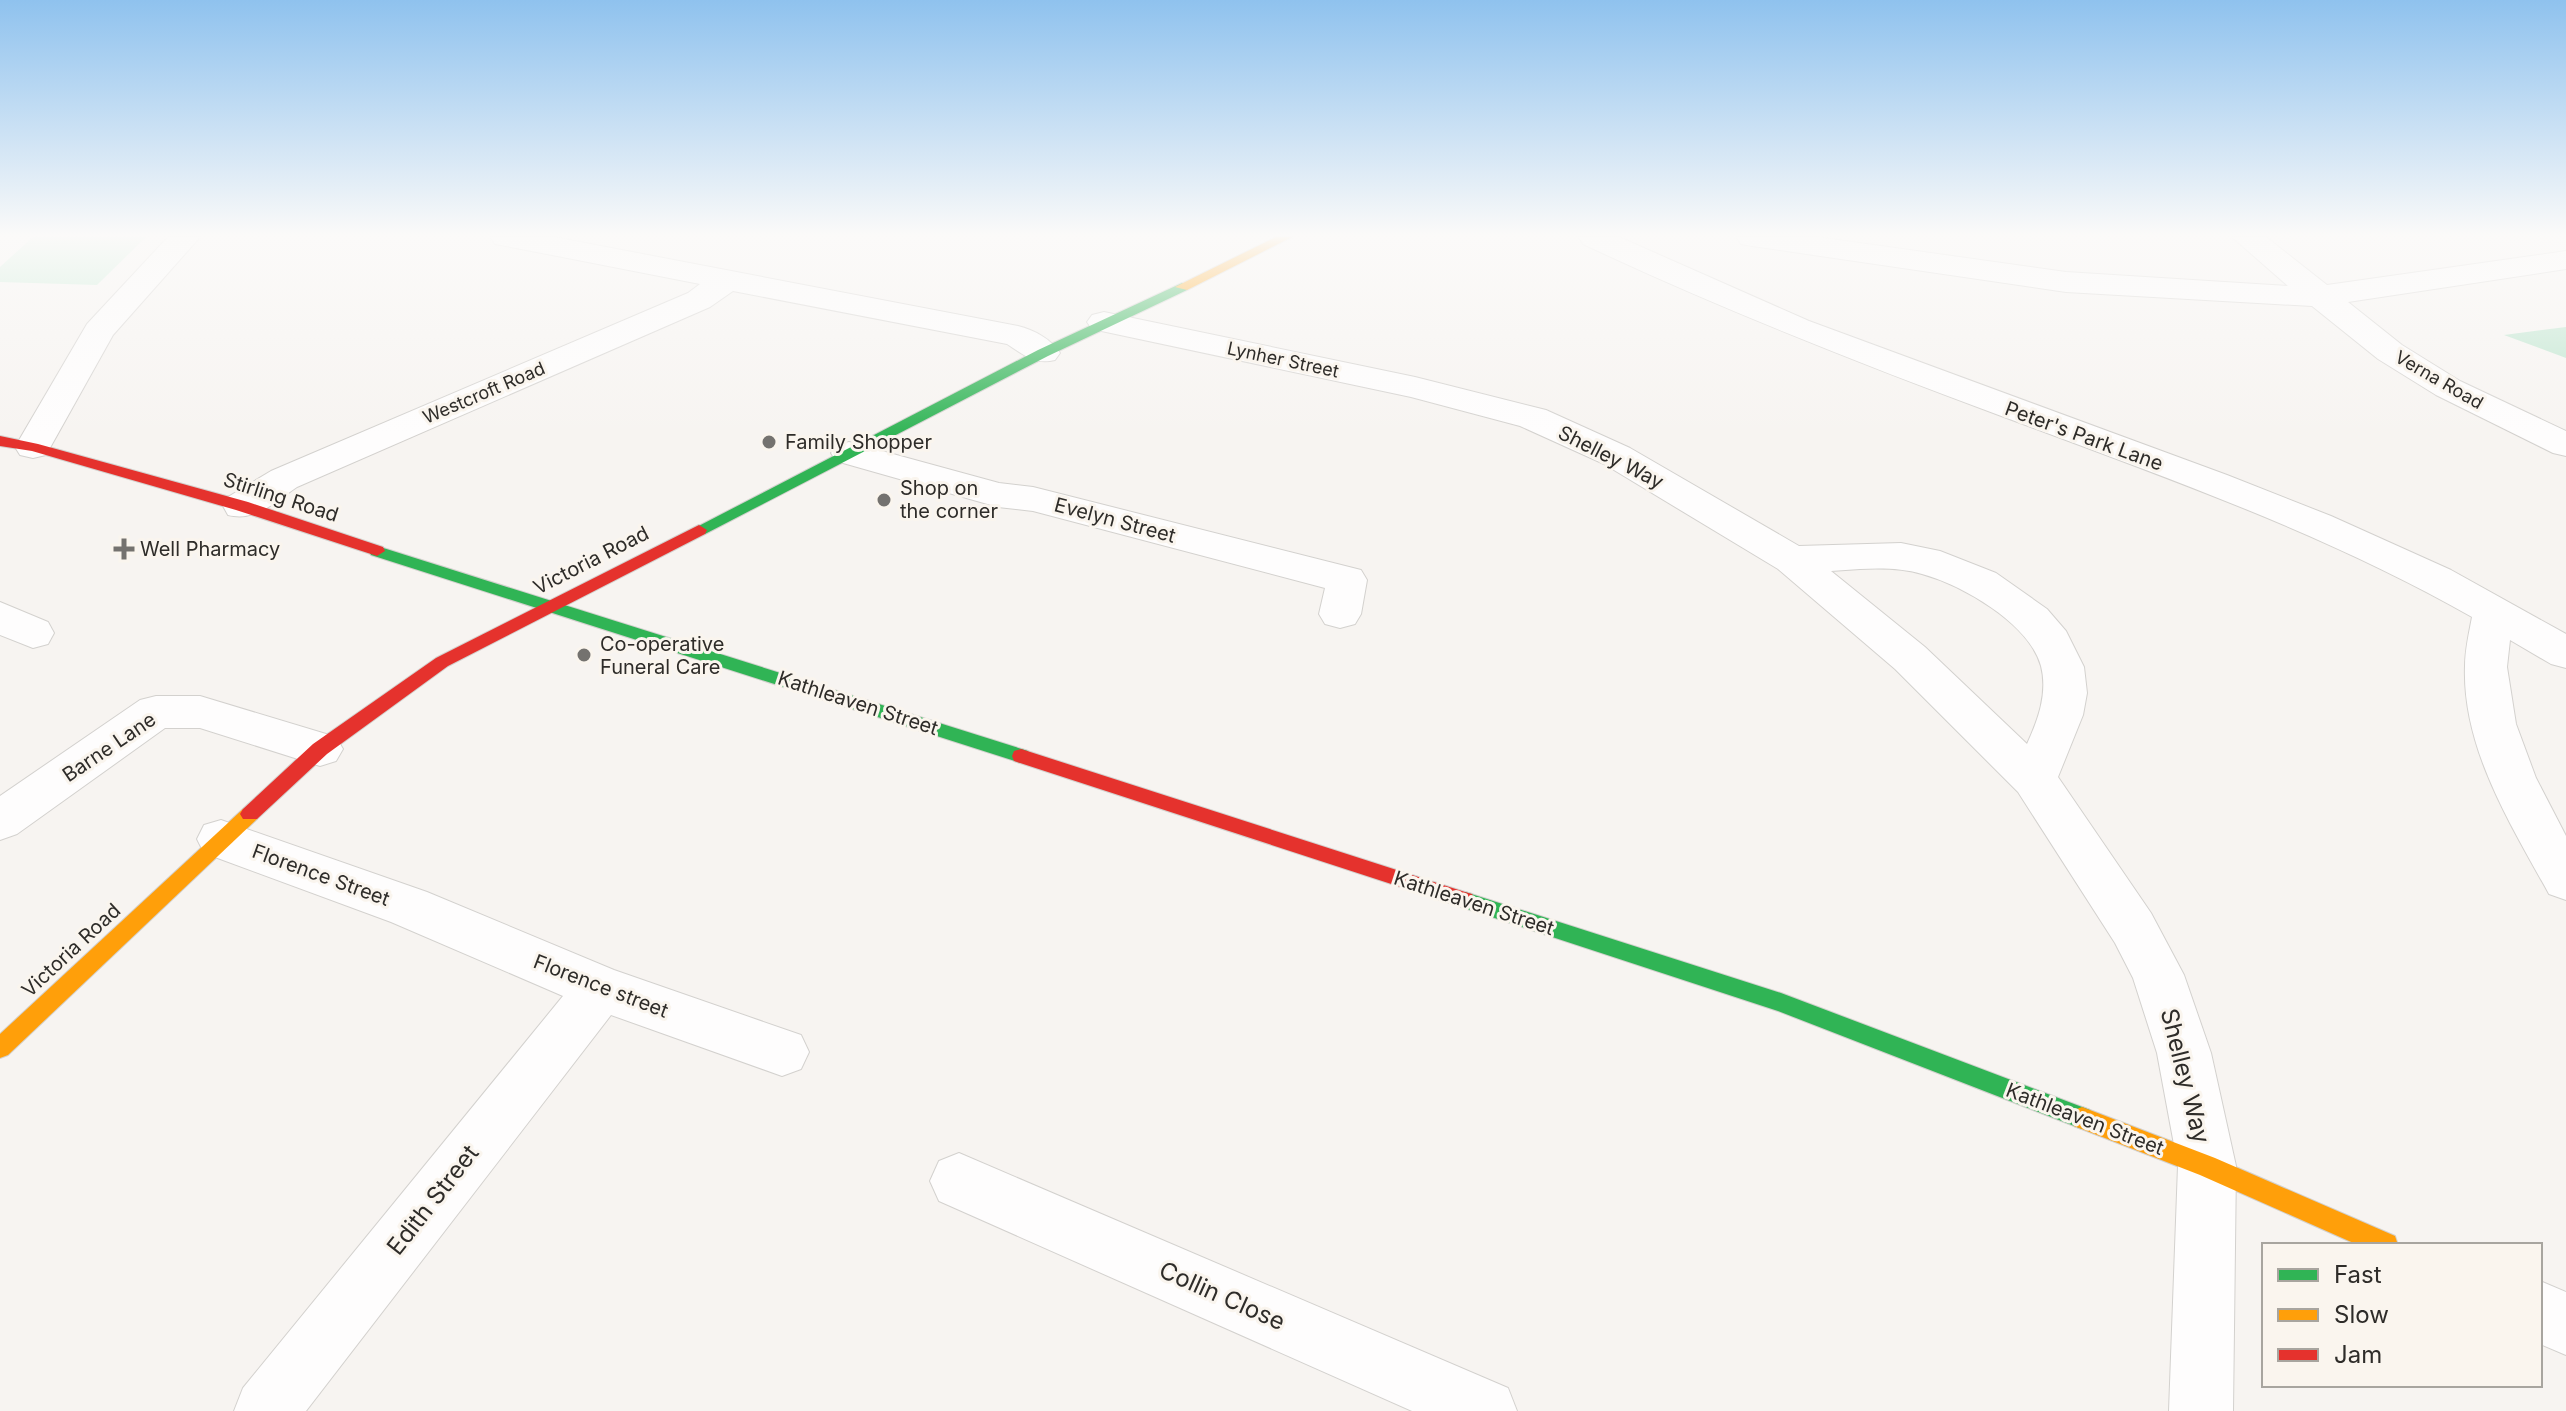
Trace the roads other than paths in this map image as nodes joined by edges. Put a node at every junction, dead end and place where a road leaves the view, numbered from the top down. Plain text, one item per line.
1 (125, 303) edge
2 (692, 303) edge
3 (842, 303) edge
4 (1145, 303) edge
5 (1740, 303) edge
6 (2329, 303) edge
7 (1104, 322) junction
8 (1043, 353) junction
9 (1415, 387) joint
10 (16, 444) edge
11 (2566, 445) edge
12 (849, 453) junction
13 (242, 506) junction
14 (1792, 560) junction
15 (546, 608) junction
16 (2494, 612) junction
17 (1340, 614) dead end
18 (2566, 653) edge
19 (320, 749) junction
20 (2034, 779) junction
21 (0, 821) edge
22 (221, 839) junction
23 (2566, 880) edge
24 (421, 913) joint
25 (601, 988) junction
26 (0, 1048) edge
27 (782, 1052) dead end
28 (2207, 1166) junction
29 (959, 1181) dead end
30 (2381, 1243) edge
31 (2542, 1313) edge
32 (2566, 1324) edge
33 (266, 1411) edge
34 (1485, 1411) edge
35 (2201, 1411) edge

1 - 10 street
2 - 13 street, Westcroft Road
3 - 8 street
4 - 7 street, Victoria Road
5 - 16 street, Peter's Park Lane
6 - 11 street, Verna Road
7 - 8 street, Victoria Road
7 - 9 street, Lynher Street
8 - 12 street, Victoria Road
9 - 14 street, Shelley Way
10 - 13 street, Stirling Road
12 - 15 street, Victoria Road
12 - 17 street, Evelyn Street
13 - 15 street, Stirling Road
14 - 20 street, Shelley Way
14 - 20 street
15 - 19 street, Victoria Road
15 - 28 street, Kathleaven Street
16 - 18 street, Peter's Park Lane
16 - 23 street
19 - 21 street, Barne Lane
19 - 22 street, Victoria Road
20 - 28 street, Shelley Way
22 - 24 street, Florence Street
22 - 26 street, Victoria Road
24 - 25 street, Florence street
25 - 27 street, Florence street
25 - 33 street, Edith Street
28 - 30 street, Kathleaven Street
28 - 35 street, Shelley Way
29 - 34 street, Collin Close
31 - 32 street

